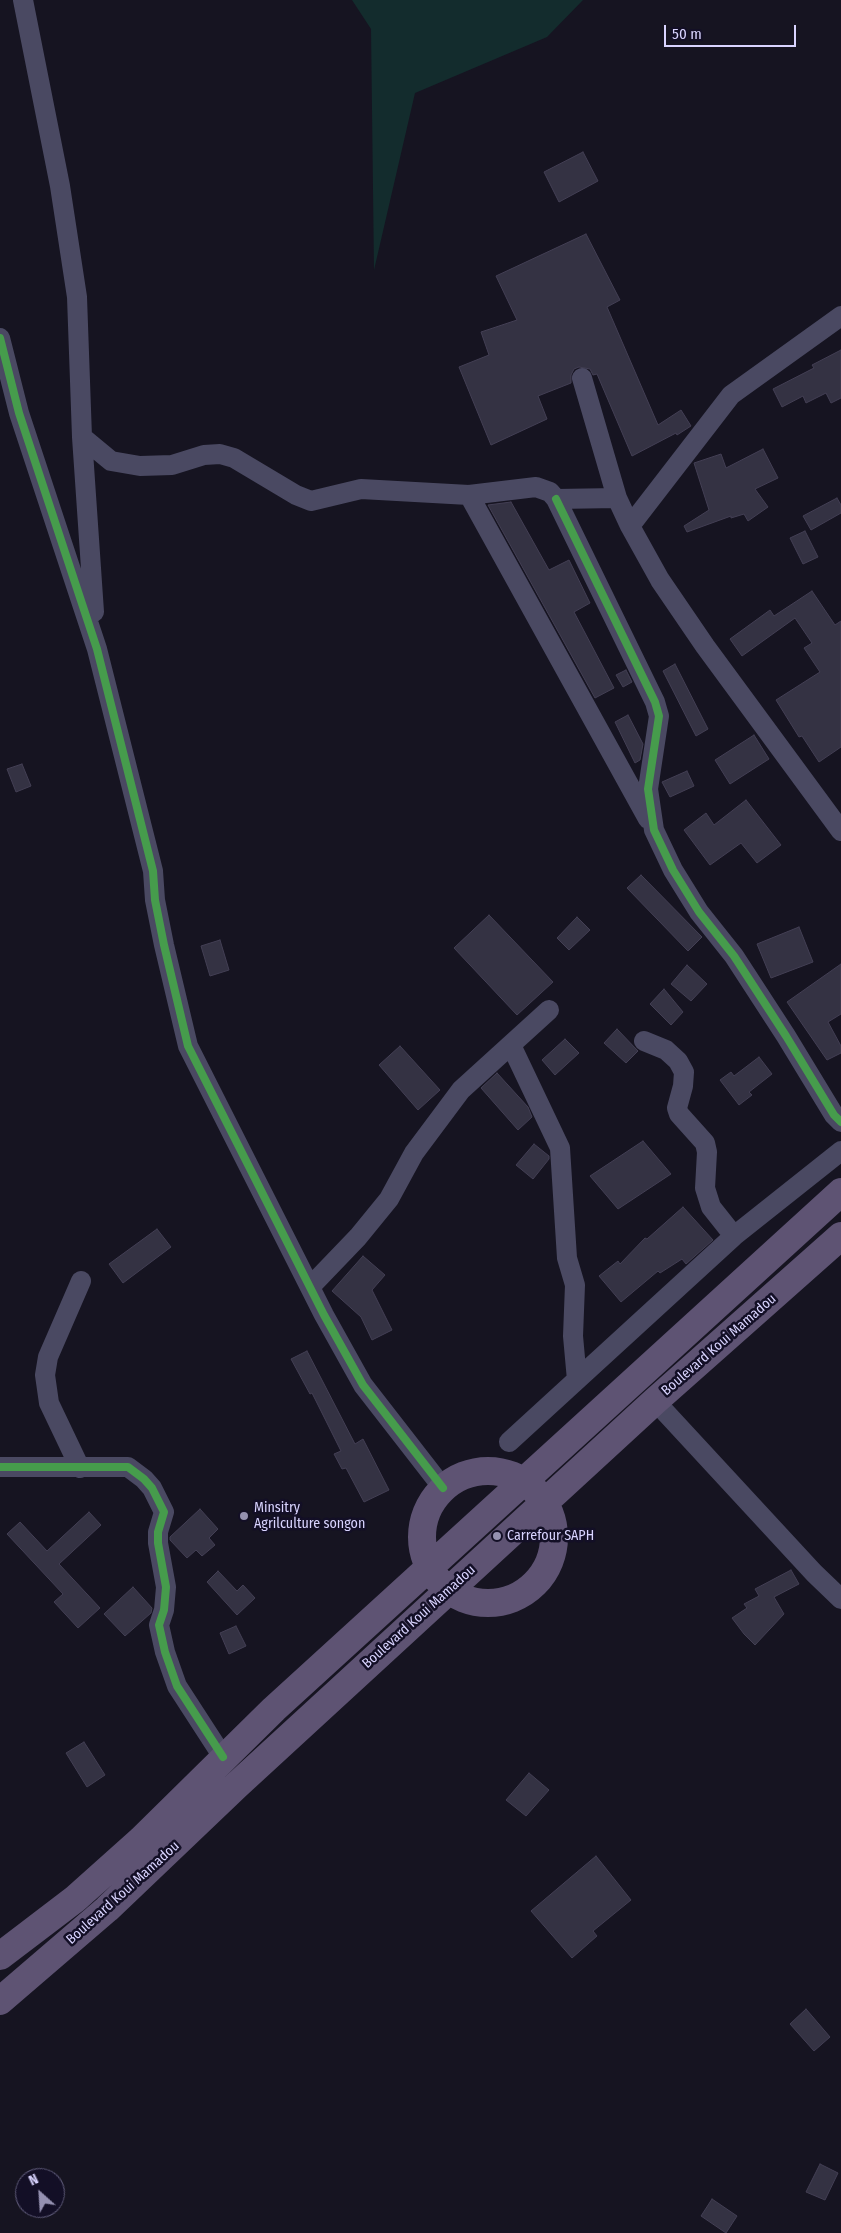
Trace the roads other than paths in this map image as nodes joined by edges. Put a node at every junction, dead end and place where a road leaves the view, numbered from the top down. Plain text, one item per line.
1 (23, 0) edge
2 (841, 316) edge
3 (0, 338) edge
4 (582, 378) dead end
5 (82, 438) junction
6 (469, 495) junction
7 (617, 498) junction
8 (556, 499) junction
9 (630, 526) junction
10 (98, 649) junction
11 (654, 830) junction
12 (841, 831) edge
13 (550, 1010) dead end
14 (644, 1041) dead end
15 (511, 1045) junction
16 (841, 1122) edge
17 (841, 1151) edge
18 (841, 1192) edge
19 (734, 1236) junction
20 (841, 1236) edge
21 (80, 1281) dead end
22 (310, 1287) junction
23 (577, 1380) junction
24 (655, 1401) junction
25 (509, 1442) dead end
26 (0, 1467) edge
27 (80, 1468) junction
28 (523, 1480) junction
29 (443, 1488) junction
30 (546, 1503) junction
31 (429, 1565) junction
32 (449, 1590) junction
33 (841, 1599) edge
34 (223, 1757) junction
35 (0, 1956) edge
36 (0, 2001) edge

1 - 5 street
2 - 9 street
3 - 10 street
4 - 7 street
5 - 6 street
5 - 10 street
6 - 8 street
6 - 11 street
7 - 8 street
7 - 9 street
8 - 11 street
9 - 12 street
10 - 22 street
11 - 16 street
13 - 15 street
14 - 19 street
15 - 22 street
15 - 23 street
17 - 19 street
18 - 28 main road, Boulevard Koui Mamadou
19 - 23 street
20 - 24 main road, Boulevard Koui Mamadou
21 - 27 street
22 - 29 street
23 - 25 street
24 - 30 main road, Boulevard Koui Mamadou
24 - 33 street
26 - 27 street
27 - 34 street
28 - 29 main road
28 - 30 main road
28 - 31 main road, Boulevard Koui Mamadou
29 - 31 main road
30 - 32 main road, Boulevard Koui Mamadou
30 - 32 main road
31 - 32 main road
31 - 34 main road, Boulevard Koui Mamadou
32 - 36 main road, Boulevard Koui Mamadou
34 - 35 main road, Boulevard Koui Mamadou

